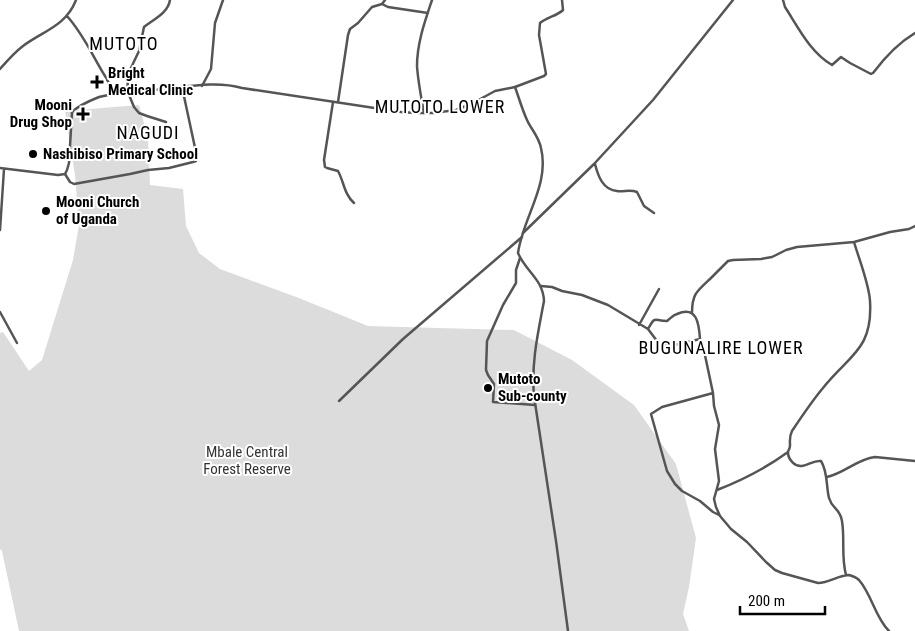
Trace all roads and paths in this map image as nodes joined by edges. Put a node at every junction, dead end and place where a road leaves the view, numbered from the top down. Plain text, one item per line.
1 (76, 0) edge
2 (170, 0) edge
3 (223, 0) edge
4 (385, 0) edge
5 (432, 0) edge
6 (562, 0) edge
7 (733, 0) edge
8 (783, 0) edge
9 (382, 4) junction
10 (428, 13) junction
11 (67, 16) junction
12 (915, 33) edge
13 (0, 69) edge
14 (202, 86) junction
15 (182, 87) junction
16 (515, 87) junction
17 (128, 93) junction
18 (114, 94) junction
19 (333, 102) junction
20 (338, 103) junction
21 (424, 113) junction
22 (166, 122) dead end
23 (594, 164) junction
24 (0, 168) edge
25 (4, 169) junction
26 (65, 174) junction
27 (354, 203) dead end
28 (654, 213) dead end
29 (915, 226) edge
30 (0, 230) edge
31 (523, 235) junction
32 (854, 242) junction
33 (520, 258) junction
34 (541, 286) junction
35 (659, 289) dead end
36 (0, 312) edge
37 (692, 313) junction
38 (639, 325) junction
39 (648, 330) junction
40 (700, 339) junction
41 (17, 343) dead end
42 (713, 393) junction
43 (339, 401) dead end
44 (535, 405) junction
45 (788, 452) junction
46 (915, 461) edge
47 (827, 477) junction
48 (717, 490) junction
49 (719, 515) junction
50 (846, 575) junction
51 (568, 631) edge
52 (889, 631) edge

1 - 11 street
2 - 17 street
3 - 14 street
4 - 9 street
5 - 10 street
6 - 16 street
7 - 23 street
8 - 12 street
9 - 10 street
9 - 20 street
10 - 21 street
11 - 13 street
11 - 18 street
14 - 15 street
14 - 19 street
15 - 17 street
15 - 26 street
16 - 21 street
16 - 31 street
17 - 18 street
17 - 22 street
18 - 26 street
19 - 20 street
19 - 27 street
20 - 21 street
23 - 28 street
23 - 31 street
24 - 25 street
25 - 26 street
25 - 30 street
29 - 32 street
31 - 33 street
31 - 43 street
32 - 37 street
32 - 45 street
33 - 34 street
33 - 44 street
34 - 38 street
34 - 44 street
35 - 38 street
36 - 41 street
37 - 39 street
37 - 40 street
38 - 39 street
39 - 40 street
40 - 42 street
42 - 48 street
42 - 49 street
44 - 51 street
45 - 47 street
45 - 48 street
46 - 47 street
47 - 50 street
48 - 49 street
49 - 50 street
50 - 52 street

